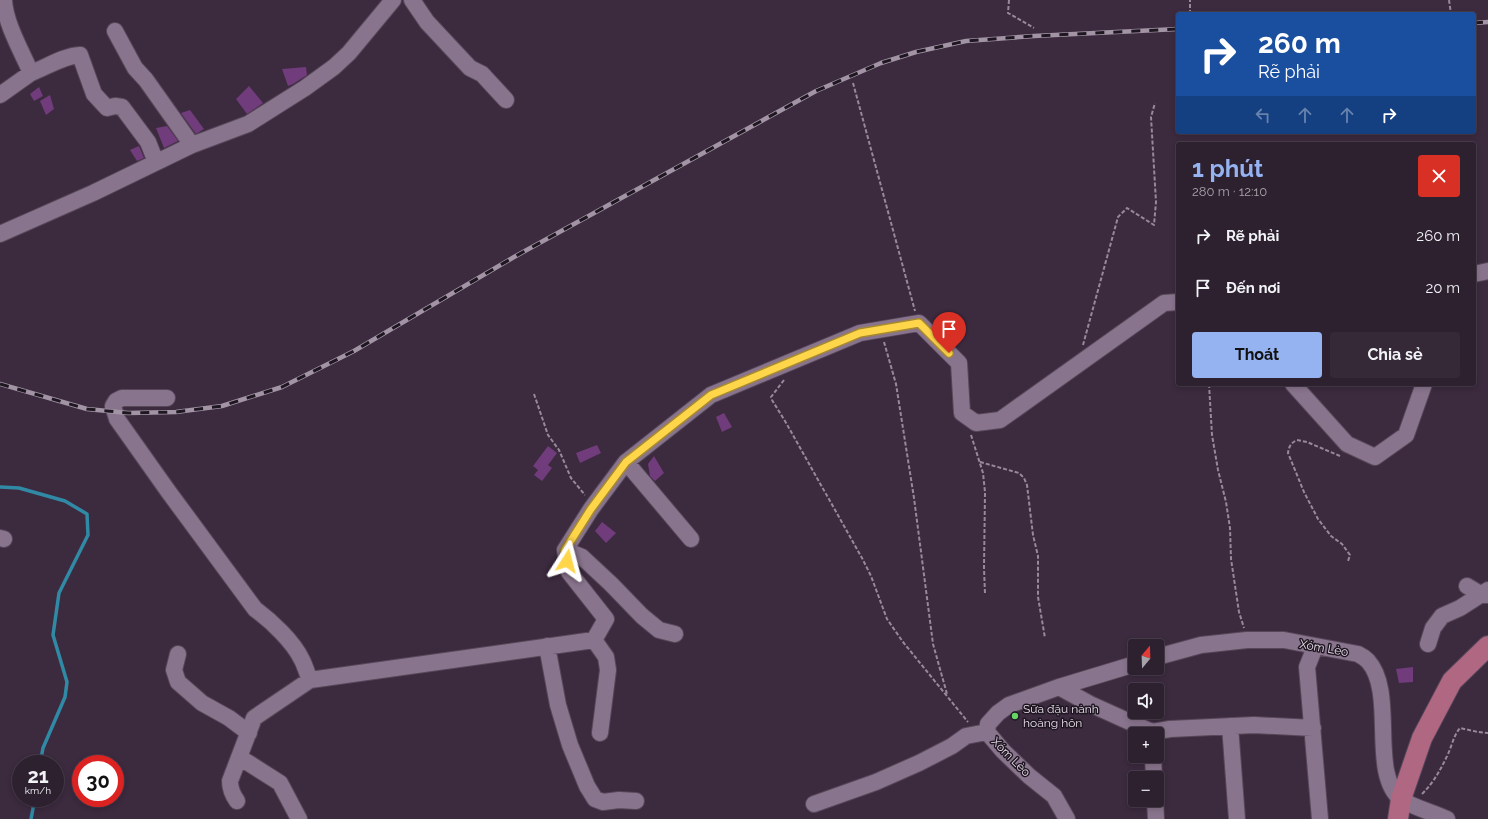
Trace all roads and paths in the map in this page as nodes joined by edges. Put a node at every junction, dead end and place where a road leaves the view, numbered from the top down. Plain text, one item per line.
1 (4, 0) edge
2 (393, 0) edge
3 (412, 0) edge
4 (1009, 0) edge
5 (1190, 0) edge
6 (1450, 0) edge
7 (1190, 12) edge
8 (1451, 12) edge
9 (1034, 28) dead end
10 (115, 31) dead end
11 (31, 74) junction
12 (853, 83) dead end
13 (0, 95) edge
14 (506, 100) dead end
15 (1155, 103) dead end
16 (192, 145) junction
17 (156, 162) junction
18 (1, 232) edge
19 (1488, 270) edge
20 (1476, 273) edge
21 (1176, 302) edge
22 (919, 323) junction
23 (880, 330) junction
24 (1077, 365) junction
25 (788, 375) dead end
26 (1209, 386) edge
27 (1295, 386) edge
28 (1423, 386) edge
29 (534, 394) dead end
30 (167, 398) dead end
31 (976, 423) junction
32 (1362, 452) junction
33 (626, 462) junction
34 (980, 462) junction
35 (593, 506) junction
36 (691, 539) dead end
37 (565, 550) junction
38 (1348, 561) dead end
39 (1466, 586) dead end
40 (1486, 593) edge
41 (984, 594) dead end
42 (675, 634) dead end
43 (1045, 638) dead end
44 (594, 640) junction
45 (1247, 640) junction
46 (1428, 644) dead end
47 (547, 646) junction
48 (1488, 646) edge
49 (1316, 647) junction
50 (178, 654) dead end
51 (1164, 655) edge
52 (1128, 666) edge
53 (310, 680) junction
54 (1059, 687) junction
55 (947, 696) junction
56 (1230, 726) junction
57 (1139, 727) edge
58 (1313, 728) junction
59 (1164, 730) edge
60 (249, 733) junction
61 (600, 733) dead end
62 (982, 733) junction
63 (1488, 733) edge
64 (239, 756) junction
65 (237, 801) dead end
66 (636, 801) dead end
67 (1406, 802) junction
68 (814, 804) dead end
69 (1155, 807) edge
70 (299, 819) edge
71 (1067, 819) edge
72 (1156, 819) edge
73 (1237, 819) edge
74 (1320, 819) edge
75 (1398, 819) edge
76 (1446, 819) edge

1 - 11 street
2 - 16 street
3 - 14 street
4 - 9 path
5 - 7 path
6 - 8 path
10 - 16 street
11 - 13 street
11 - 17 street
12 - 22 path
15 - 24 path
16 - 17 street
17 - 18 street
19 - 20 street
21 - 24 street
22 - 23 street
22 - 31 street
23 - 33 street
23 - 55 path
24 - 31 street
25 - 55 path
26 - 45 path
27 - 32 street
28 - 32 street
29 - 35 path
30 - 53 street
31 - 34 path
32 - 38 path
33 - 35 street
33 - 36 street
34 - 41 path
34 - 43 path
35 - 37 street
37 - 42 street
37 - 44 street
39 - 40 street
40 - 46 street
44 - 47 street
44 - 61 street
45 - 49 street, Xóm Lèo
45 - 51 street, Xóm Lèo
47 - 53 street
47 - 66 street
48 - 67 main road
49 - 58 street
49 - 67 street, Xóm Lèo
50 - 60 street
52 - 54 street, Xóm Lèo
53 - 60 street
54 - 57 street
54 - 62 street, Xóm Lèo
55 - 62 path
56 - 58 street
56 - 59 street
56 - 73 street
58 - 74 street
60 - 64 street
62 - 68 street
62 - 71 street, Xóm Lèo
63 - 67 path
64 - 65 street
64 - 70 street
67 - 75 main road
67 - 76 street
69 - 72 street

